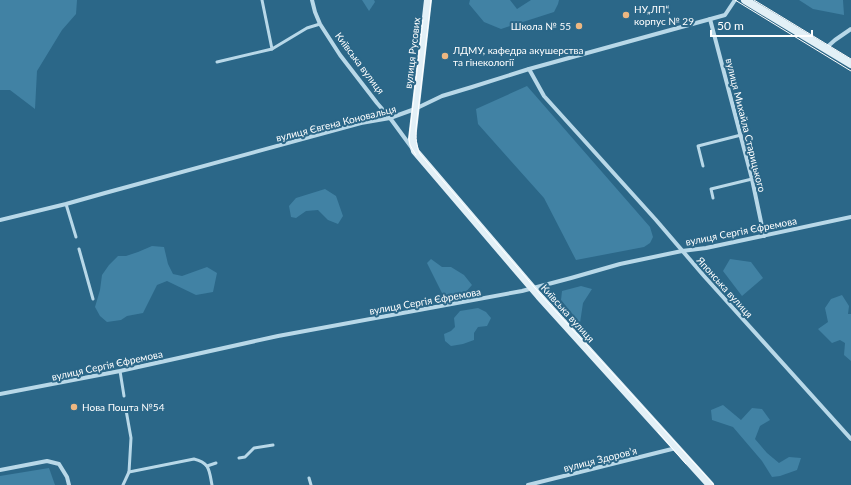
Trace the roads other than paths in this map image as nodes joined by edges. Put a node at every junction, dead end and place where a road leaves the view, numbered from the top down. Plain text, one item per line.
1 (262, 0) edge
2 (312, 0) edge
3 (428, 0) edge
4 (735, 0) edge
5 (745, 0) edge
6 (710, 19) junction
7 (320, 24) junction
8 (851, 29) edge
9 (826, 48) junction
10 (272, 49) junction
11 (217, 62) dead end
12 (851, 64) edge
13 (529, 69) junction
14 (415, 109) junction
15 (390, 118) junction
16 (741, 136) junction
17 (415, 151) junction
18 (703, 166) dead end
19 (752, 179) junction
20 (713, 198) dead end
21 (66, 204) junction
22 (851, 217) edge
23 (0, 220) edge
24 (764, 236) junction
25 (76, 238) dead end
26 (79, 249) dead end
27 (682, 251) junction
28 (533, 289) junction
29 (93, 299) dead end
30 (120, 371) junction
31 (0, 394) edge
32 (124, 396) dead end
33 (126, 410) dead end
34 (851, 439) edge
35 (273, 445) dead end
36 (676, 448) junction
37 (239, 458) dead end
38 (216, 463) dead end
39 (207, 466) junction
40 (0, 470) edge
41 (129, 472) junction
42 (309, 478) dead end
43 (549, 480) junction
44 (69, 485) edge
45 (123, 485) edge
46 (212, 485) edge
47 (311, 485) edge
48 (528, 485) edge
49 (550, 485) edge
50 (710, 485) edge

1 - 10 lane
2 - 7 street, Київська вулиця
3 - 14 main road, вулиця Русових
4 - 6 street, вулиця Євгена Коновальця
5 - 9 main road
6 - 13 street, вулиця Євгена Коновальця
6 - 16 street, вулиця Михайла Старицького
7 - 10 lane
7 - 15 street, Київська вулиця
8 - 9 street
9 - 12 main road
10 - 11 lane
13 - 14 street, вулиця Євгена Коновальця
13 - 27 street, Японська вулиця
14 - 15 street, вулиця Євгена Коновальця
14 - 17 main road
15 - 17 street, Київська вулиця
15 - 21 street, вулиця Євгена Коновальця
16 - 18 lane
16 - 19 street, вулиця Михайла Старицького
17 - 28 main road, Київська вулиця
19 - 20 lane
19 - 24 street, вулиця Михайла Старицького
21 - 23 street, вулиця Євгена Коновальця
21 - 25 lane
22 - 24 street, вулиця Сергія Єфремова
24 - 27 street, вулиця Сергія Єфремова
26 - 29 lane
27 - 28 street, вулиця Сергія Єфремова
27 - 34 street, Японська вулиця
28 - 30 street, вулиця Сергія Єфремова
28 - 36 main road, Київська вулиця
30 - 31 street, вулиця Сергія Єфремова
30 - 32 lane
33 - 41 lane
35 - 37 lane
36 - 43 street, вулиця Здоровʼя
36 - 50 main road, Київська вулиця
38 - 39 lane
39 - 41 lane
39 - 46 lane
40 - 44 street
41 - 45 lane
42 - 47 lane
43 - 48 street, вулиця Здоровʼя
43 - 49 lane

